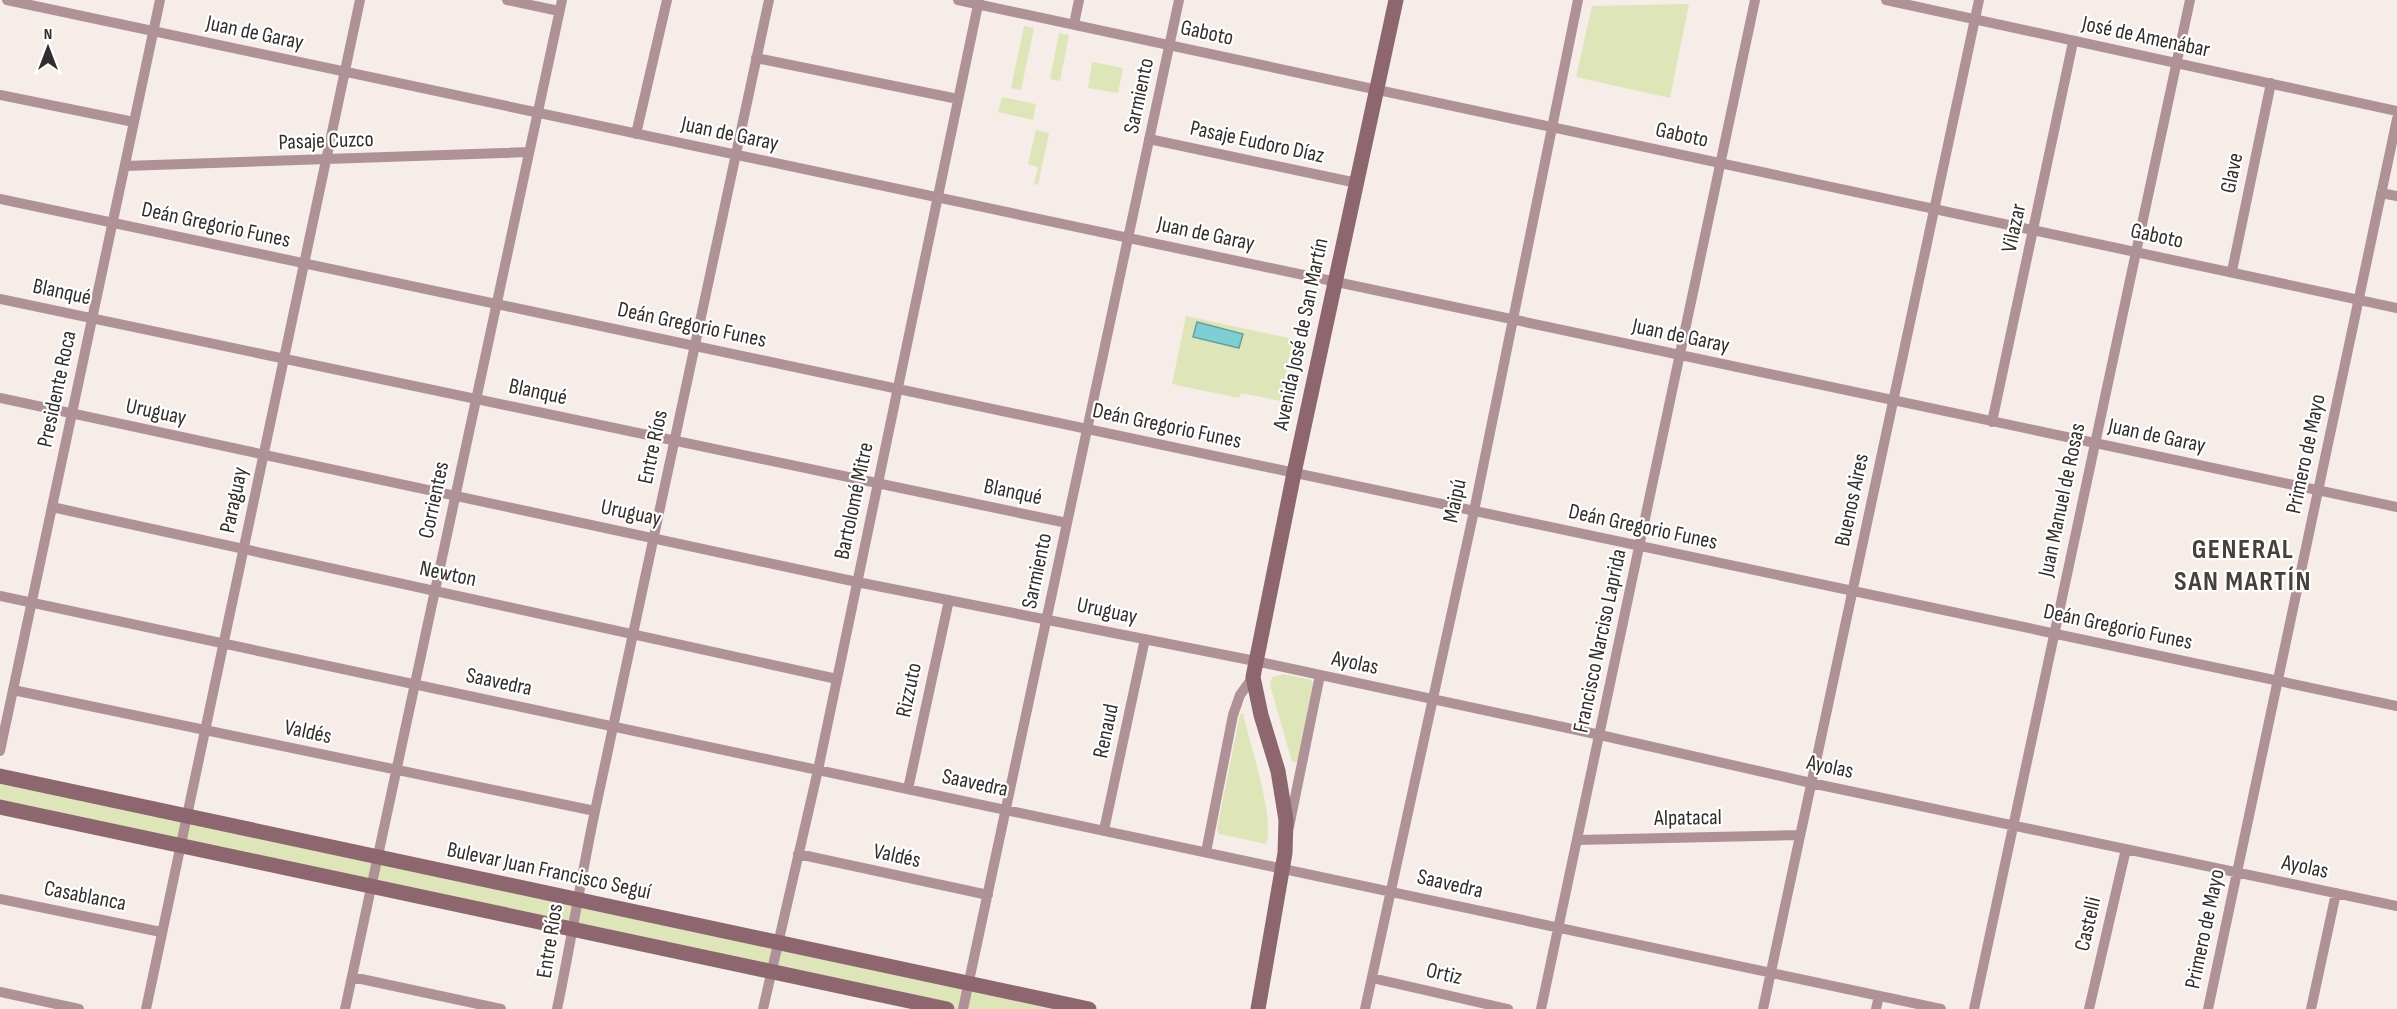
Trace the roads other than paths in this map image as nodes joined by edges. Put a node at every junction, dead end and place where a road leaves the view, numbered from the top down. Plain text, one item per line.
1 (7, 0) edge
2 (160, 0) edge
3 (360, 0) edge
4 (507, 0) edge
5 (667, 0) edge
6 (769, 0) edge
7 (958, 0) edge
8 (1079, 0) edge
9 (1179, 0) edge
10 (1396, 0) edge
11 (1578, 0) edge
12 (1755, 0) edge
13 (1886, 0) edge
14 (1978, 0) edge
15 (2190, 0) edge
16 (978, 2) edge
17 (561, 5) edge
18 (1974, 20) junction
19 (1074, 24) junction
20 (153, 31) junction
21 (2073, 42) junction
22 (1169, 45) junction
23 (756, 58) junction
24 (2178, 64) junction
25 (345, 72) junction
26 (2271, 83) junction
27 (1377, 89) junction
28 (0, 95) edge
29 (958, 99) junction
30 (2397, 111) edge
31 (537, 113) junction
32 (2397, 119) edge
33 (134, 122) junction
34 (1552, 127) junction
35 (636, 134) junction
36 (1149, 139) junction
37 (529, 152) junction
38 (735, 155) junction
39 (326, 160) junction
40 (1721, 164) junction
41 (125, 166) junction
42 (1357, 183) junction
43 (2381, 193) junction
44 (2397, 196) edge
45 (937, 198) junction
46 (0, 199) edge
47 (1934, 209) junction
48 (112, 223) junction
49 (2033, 230) junction
50 (1128, 238) junction
51 (2135, 251) junction
52 (304, 263) junction
53 (2232, 271) junction
54 (1335, 281) junction
55 (0, 299) edge
56 (2359, 299) junction
57 (496, 304) junction
58 (2397, 308) edge
59 (92, 318) junction
60 (1512, 319) junction
61 (695, 346) junction
62 (1680, 356) junction
63 (284, 359) junction
64 (898, 389) junction
65 (0, 398) edge
66 (476, 399) junction
67 (1893, 400) junction
68 (72, 414) junction
69 (1992, 422) junction
70 (1087, 429) junction
71 (674, 441) junction
72 (2094, 442) junction
73 (264, 455) junction
74 (1294, 473) junction
75 (878, 483) junction
76 (2318, 490) junction
77 (455, 496) junction
78 (52, 507) junction
79 (2397, 507) edge
80 (1474, 511) junction
81 (1067, 523) junction
82 (654, 538) junction
83 (1640, 547) junction
84 (243, 549) junction
85 (857, 582) junction
86 (435, 591) junction
87 (1852, 591) junction
88 (0, 596) edge
89 (949, 600) junction
90 (32, 603) junction
91 (1047, 619) junction
92 (2053, 633) junction
93 (633, 634) junction
94 (1145, 639) junction
95 (224, 644) junction
96 (1255, 661) junction
97 (1320, 675) junction
98 (1253, 677) junction
99 (837, 679) junction
100 (2278, 681) junction
101 (415, 684) junction
102 (13, 690) junction
103 (1432, 699) junction
104 (2397, 706) edge
105 (614, 726) junction
106 (205, 730) junction
107 (1600, 735) junction
108 (0, 751) edge
109 (396, 770) junction
110 (818, 770) junction
111 (0, 776) edge
112 (1811, 783) junction
113 (908, 789) junction
114 (0, 807) edge
115 (1006, 809) junction
116 (595, 812) junction
117 (188, 816) junction
118 (2012, 825) junction
119 (1104, 830) junction
120 (1800, 835) junction
121 (1577, 840) junction
122 (1286, 842) junction
123 (182, 846) junction
124 (2126, 849) junction
125 (1206, 852) junction
126 (798, 854) junction
127 (378, 857) junction
128 (1283, 868) junction
129 (2237, 872) junction
130 (371, 886) junction
131 (1390, 890) junction
132 (2336, 893) junction
133 (988, 895) junction
134 (0, 899) edge
135 (576, 900) junction
136 (2397, 906) edge
137 (1558, 928) junction
138 (574, 929) junction
139 (161, 932) junction
140 (778, 943) junction
141 (772, 970) junction
142 (1771, 973) junction
143 (352, 977) junction
144 (1371, 978) junction
145 (969, 983) junction
146 (0, 993) edge
147 (1879, 996) junction
148 (79, 1009) edge
149 (146, 1009) edge
150 (345, 1009) edge
151 (501, 1009) edge
152 (557, 1009) edge
153 (764, 1009) edge
154 (947, 1009) edge
155 (963, 1009) edge
156 (1089, 1009) edge
157 (1258, 1009) edge
158 (1365, 1009) edge
159 (1508, 1009) edge
160 (1541, 1009) edge
161 (1763, 1009) edge
162 (1876, 1009) edge
163 (1941, 1009) edge
164 (1974, 1009) edge
165 (2089, 1009) edge
166 (2208, 1009) edge
167 (2312, 1009) edge

1 - 20 street, Juan de Garay
2 - 20 street, Presidente Roca
3 - 25 street, Paraguay
4 - 17 street
5 - 35 street
6 - 23 street, Entre Ríos
7 - 16 street, Gaboto
8 - 19 street
9 - 22 street, Sarmiento
10 - 27 main road, Avenida José de San Martín
11 - 34 street, Maipú
12 - 40 street, Francisco Narciso Laprida
13 - 18 street, José de Amenábar
14 - 18 street, Buenos Aires
15 - 24 street, Juan Manuel de Rosas
16 - 19 street, Gaboto
16 - 29 street, Bartolomé Mitre
17 - 31 street, Corrientes
18 - 21 street, José de Amenábar
18 - 47 street, Buenos Aires
19 - 22 street, Gaboto
20 - 25 street, Juan de Garay
20 - 33 street, Presidente Roca
21 - 24 street, José de Amenábar
21 - 49 street, Vilazar
22 - 27 street, Gaboto
22 - 36 street, Sarmiento
23 - 29 street
23 - 38 street, Entre Ríos
24 - 26 street, José de Amenábar
24 - 51 street, Juan Manuel de Rosas
25 - 31 street, Juan de Garay
25 - 39 street, Paraguay
26 - 30 street, José de Amenábar
26 - 53 street, Glave
27 - 34 street, Gaboto
27 - 42 main road, Avenida José de San Martín
28 - 33 street
29 - 45 street, Bartolomé Mitre
31 - 35 street, Juan de Garay
31 - 37 street, Corrientes
32 - 43 street, Primero de Mayo
33 - 41 street, Presidente Roca
34 - 40 street, Gaboto
34 - 60 street, Maipú
35 - 38 street, Juan de Garay
36 - 42 street, Pasaje Eudoro Díaz
36 - 50 street, Sarmiento
37 - 39 street, Pasaje Cuzco
37 - 57 street, Corrientes
38 - 45 street, Juan de Garay
38 - 61 street, Entre Ríos
39 - 41 street, Pasaje Cuzco
39 - 52 street, Paraguay
40 - 47 street, Gaboto
40 - 62 street, Francisco Narciso Laprida
41 - 48 street, Presidente Roca
42 - 54 main road, Avenida José de San Martín
43 - 44 street
43 - 56 street, Primero de Mayo
45 - 50 street, Juan de Garay
45 - 64 street, Bartolomé Mitre
46 - 48 street, Deán Gregorio Funes
47 - 49 street, Gaboto
47 - 67 street, Buenos Aires
48 - 52 street, Deán Gregorio Funes
48 - 59 street, Presidente Roca
49 - 51 street, Gaboto
49 - 69 street, Vilazar
50 - 54 street, Juan de Garay
50 - 70 street, Sarmiento
51 - 53 street, Gaboto
51 - 72 street, Juan Manuel de Rosas
52 - 57 street, Deán Gregorio Funes
52 - 63 street, Paraguay
53 - 56 street, Gaboto
54 - 60 street, Juan de Garay
54 - 74 main road, Avenida José de San Martín
55 - 59 street, Blanqué
56 - 58 street, Gaboto
56 - 76 street, Primero de Mayo
57 - 61 street, Deán Gregorio Funes
57 - 66 street, Corrientes
59 - 63 street, Blanqué
59 - 68 street, Presidente Roca
60 - 62 street, Juan de Garay
60 - 80 street, Maipú
61 - 64 street, Deán Gregorio Funes
61 - 71 street, Entre Ríos
62 - 67 street, Juan de Garay
62 - 83 street, Francisco Narciso Laprida
63 - 66 street, Blanqué
63 - 73 street, Paraguay
64 - 70 street, Deán Gregorio Funes
64 - 75 street, Bartolomé Mitre
65 - 68 street, Uruguay
66 - 71 street, Blanqué
66 - 77 street, Corrientes
67 - 69 street, Juan de Garay
67 - 87 street, Buenos Aires
68 - 73 street, Uruguay
68 - 78 street, Presidente Roca
69 - 72 street, Juan de Garay
70 - 74 street, Deán Gregorio Funes
70 - 81 street, Sarmiento
71 - 75 street, Blanqué
71 - 82 street, Entre Ríos
72 - 76 street, Juan de Garay
72 - 92 street, Juan Manuel de Rosas
73 - 77 street, Uruguay
73 - 84 street, Paraguay
74 - 80 street, Deán Gregorio Funes
74 - 96 main road, Avenida José de San Martín
75 - 81 street, Blanqué
75 - 85 street, Bartolomé Mitre
76 - 79 street, Juan de Garay
76 - 100 street, Primero de Mayo
77 - 82 street, Uruguay
77 - 86 street, Corrientes
78 - 84 street, Newton
78 - 90 street, Presidente Roca
80 - 83 street, Deán Gregorio Funes
80 - 103 street, Maipú
81 - 91 street, Sarmiento
82 - 85 street, Uruguay
82 - 93 street, Entre Ríos
83 - 87 street, Deán Gregorio Funes
83 - 107 street, Francisco Narciso Laprida
84 - 86 street, Newton
84 - 95 street, Paraguay
85 - 89 street, Uruguay
85 - 99 street, Bartolomé Mitre
86 - 93 street, Newton
86 - 101 street, Corrientes
87 - 92 street, Deán Gregorio Funes
87 - 112 street, Buenos Aires
88 - 90 street, Saavedra
89 - 91 street, Uruguay
89 - 113 street, Rizzuto
90 - 95 street, Saavedra
90 - 102 street, Presidente Roca
91 - 94 street, Uruguay
91 - 115 street, Sarmiento
92 - 100 street, Deán Gregorio Funes
92 - 118 street, Juan Manuel de Rosas
93 - 99 street, Newton
93 - 105 street, Entre Ríos
94 - 96 street, Uruguay
94 - 119 street, Renaud
95 - 101 street, Saavedra
95 - 106 street, Paraguay
96 - 97 street, Ayolas
96 - 98 main road, Avenida José de San Martín
97 - 103 street, Ayolas
97 - 122 street, Avenida José de San Martín
98 - 122 main road, Avenida José de San Martín
98 - 125 street, Avenida José de San Martín
99 - 110 street, Bartolomé Mitre
100 - 104 street, Deán Gregorio Funes
100 - 129 street, Primero de Mayo
101 - 105 street, Saavedra
101 - 109 street, Corrientes
102 - 106 street, Valdés
102 - 108 street, Presidente Roca
103 - 107 street, Ayolas
103 - 131 street, Maipú
105 - 110 street, Saavedra
105 - 116 street, Entre Ríos
106 - 109 street, Valdés
106 - 117 street, Paraguay
107 - 112 street, Ayolas
107 - 121 street, Francisco Narciso Laprida
109 - 116 street, Valdés
109 - 127 street, Corrientes
110 - 113 street, Saavedra
110 - 126 street, Bartolomé Mitre
111 - 117 main road, Bulevar Juan Francisco Seguí
112 - 118 street, Ayolas
112 - 120 street, Buenos Aires
113 - 115 street, Saavedra
114 - 123 main road
115 - 119 street, Saavedra
115 - 133 street, Sarmiento
116 - 135 street, Entre Ríos
117 - 123 street, Paraguay
117 - 127 main road, Bulevar Juan Francisco Seguí
118 - 124 street, Ayolas
118 - 164 street, Juan Manuel de Rosas
119 - 125 street, Saavedra
120 - 121 street, Alpatacal
120 - 142 street, Buenos Aires
121 - 137 street, Francisco Narciso Laprida
122 - 128 main road, Avenida José de San Martín
123 - 130 main road
123 - 139 street, Paraguay
124 - 129 street, Ayolas
124 - 165 street, Castelli
125 - 128 street, Saavedra
126 - 133 street, Valdés
126 - 140 street, Bartolomé Mitre
127 - 130 street, Corrientes
127 - 135 main road, Bulevar Juan Francisco Seguí
128 - 131 street, Saavedra
128 - 157 main road, Avenida José de San Martín
129 - 132 street, Ayolas
129 - 166 street, Primero de Mayo
130 - 138 main road
130 - 143 street, Corrientes
131 - 137 street, Saavedra
131 - 144 street, Maipú
132 - 136 street, Ayolas
132 - 167 street
133 - 145 street, Sarmiento
134 - 139 street, Casablanca
135 - 138 street, Entre Ríos
135 - 140 main road, Bulevar Juan Francisco Seguí
137 - 142 street, Saavedra
137 - 160 street, Francisco Narciso Laprida
138 - 141 main road
138 - 152 street, Entre Ríos
139 - 149 street, Paraguay
140 - 141 street, Bartolomé Mitre
140 - 145 main road, Bulevar Juan Francisco Seguí
141 - 153 street, Bartolomé Mitre
141 - 154 main road
142 - 147 street, Saavedra
142 - 161 street, Buenos Aires
143 - 150 street, Corrientes
143 - 151 street
144 - 158 street, Maipú
144 - 159 street, Ortiz
145 - 155 street, Sarmiento
145 - 156 main road, Bulevar Juan Francisco Seguí
146 - 148 street
147 - 162 street
147 - 163 street, Saavedra

